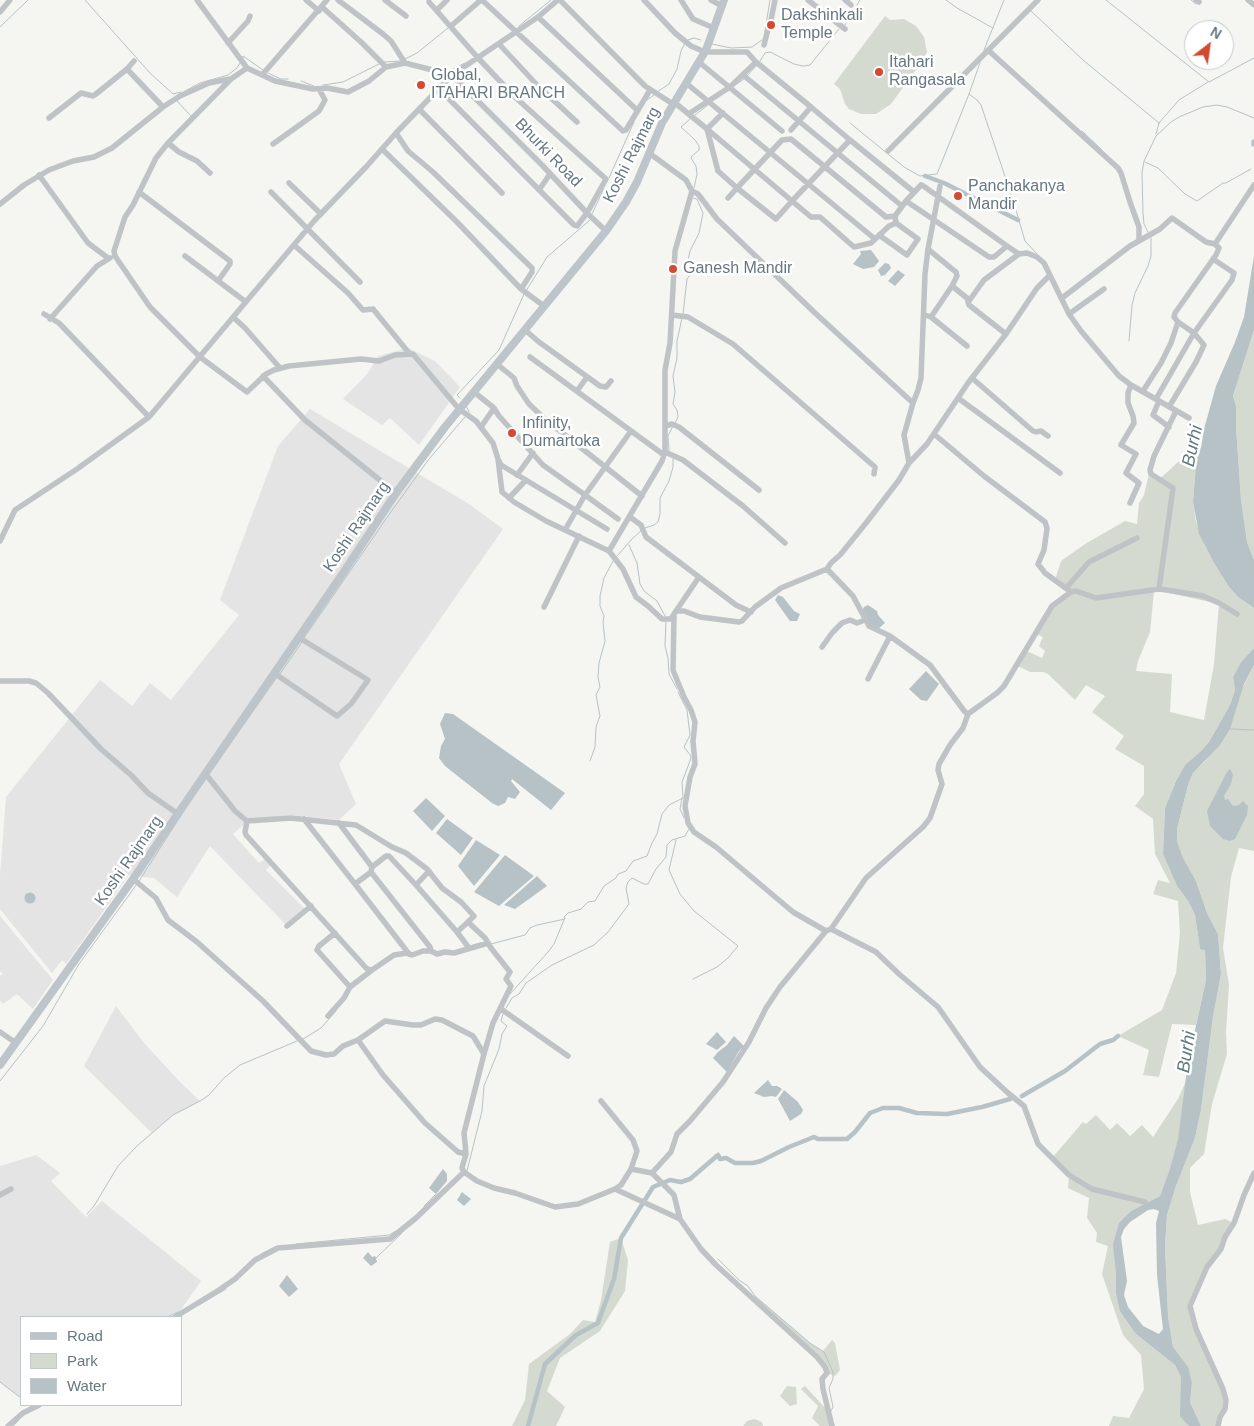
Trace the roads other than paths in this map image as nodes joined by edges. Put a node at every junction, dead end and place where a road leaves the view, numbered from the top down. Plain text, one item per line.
1 (10, 0) edge
2 (198, 0) edge
3 (306, 0) edge
4 (327, 0) edge
5 (338, 0) edge
6 (385, 0) edge
7 (447, 0) edge
8 (481, 0) edge
9 (559, 0) edge
10 (644, 0) edge
11 (681, 0) edge
12 (711, 0) edge
13 (775, 0) edge
14 (808, 0) edge
15 (845, 0) edge
16 (1038, 0) edge
17 (1248, 0) edge
18 (429, 2) dead end
19 (723, 3) edge
20 (851, 5) dead end
21 (1254, 5) edge
22 (321, 9) junction
23 (437, 10) junction
24 (0, 12) edge
25 (250, 16) dead end
26 (406, 16) dead end
27 (538, 17) junction
28 (451, 26) junction
29 (714, 28) junction
30 (845, 28) dead end
31 (516, 32) junction
32 (228, 43) junction
33 (499, 44) junction
34 (764, 45) dead end
35 (988, 50) junction
36 (706, 51) junction
37 (478, 58) junction
38 (134, 61) dead end
39 (699, 62) junction
40 (405, 63) junction
41 (758, 64) junction
42 (246, 66) junction
43 (386, 68) junction
44 (127, 69) junction
45 (262, 74) junction
46 (452, 76) junction
47 (746, 77) junction
48 (230, 79) junction
49 (686, 83) junction
50 (439, 88) junction
51 (731, 88) junction
52 (319, 89) junction
53 (651, 91) junction
54 (710, 102) junction
55 (674, 103) junction
56 (163, 107) junction
57 (810, 107) junction
58 (419, 109) junction
59 (636, 110) junction
60 (723, 113) junction
61 (693, 116) junction
62 (49, 118) dead end
63 (799, 121) junction
64 (577, 122) dead end
65 (707, 129) junction
66 (791, 130) junction
67 (782, 131) junction
68 (396, 133) junction
69 (792, 139) junction
70 (782, 140) junction
71 (850, 140) junction
72 (168, 143) junction
73 (273, 144) dead end
74 (382, 149) junction
75 (888, 151) dead end
76 (770, 152) junction
77 (649, 153) junction
78 (838, 153) junction
79 (824, 167) junction
80 (755, 169) junction
81 (210, 173) dead end
82 (550, 174) junction
83 (39, 176) junction
84 (289, 183) dead end
85 (808, 184) junction
86 (1254, 185) edge
87 (940, 186) dead end
88 (737, 188) junction
89 (538, 190) junction
90 (139, 192) junction
91 (271, 192) dead end
92 (693, 192) junction
93 (914, 192) junction
94 (502, 193) dead end
95 (938, 196) junction
96 (728, 198) dead end
97 (792, 201) junction
98 (0, 204) edge
99 (904, 204) junction
100 (321, 214) junction
101 (589, 216) junction
102 (895, 216) junction
103 (886, 217) junction
104 (934, 220) junction
105 (896, 223) junction
106 (889, 226) junction
107 (307, 230) junction
108 (606, 230) junction
109 (877, 237) junction
110 (1139, 240) junction
111 (1215, 244) junction
112 (294, 245) junction
113 (1007, 246) junction
114 (928, 249) junction
115 (1019, 254) junction
116 (185, 256) dead end
117 (111, 257) junction
118 (1213, 259) junction
119 (1049, 276) junction
120 (218, 281) junction
121 (360, 282) dead end
122 (952, 286) junction
123 (1104, 289) dead end
124 (524, 292) junction
125 (1062, 298) junction
126 (969, 301) junction
127 (246, 302) junction
128 (544, 306) junction
129 (44, 314) dead end
130 (1069, 314) junction
131 (672, 315) junction
132 (925, 315) junction
133 (233, 317) junction
134 (931, 317) junction
135 (50, 319) junction
136 (1178, 322) junction
137 (525, 330) junction
138 (1194, 333) junction
139 (1006, 334) junction
140 (967, 346) dead end
141 (409, 353) junction
142 (200, 356) junction
143 (530, 356) dead end
144 (496, 364) junction
145 (280, 368) junction
146 (263, 376) junction
147 (587, 377) junction
148 (972, 378) junction
149 (611, 381) dead end
150 (1131, 384) junction
151 (1143, 391) junction
152 (474, 392) junction
153 (578, 392) junction
154 (958, 398) junction
155 (1158, 400) junction
156 (913, 403) junction
157 (1169, 407) junction
158 (494, 408) junction
159 (459, 409) junction
160 (1176, 411) junction
161 (149, 417) junction
162 (1189, 418) dead end
163 (664, 426) junction
164 (1169, 426) junction
165 (481, 427) junction
166 (631, 431) junction
167 (934, 434) junction
168 (1048, 436) dead end
169 (533, 453) junction
170 (667, 454) junction
171 (498, 458) junction
172 (910, 463) junction
173 (605, 467) junction
174 (1060, 473) dead end
175 (874, 474) dead end
176 (517, 475) junction
177 (526, 480) junction
178 (758, 490) dead end
179 (396, 493) junction
180 (586, 495) junction
181 (642, 496) junction
182 (508, 498) junction
183 (1130, 503) dead end
184 (576, 510) junction
185 (630, 517) junction
186 (618, 519) dead end
187 (607, 529) dead end
188 (565, 530) junction
189 (579, 536) junction
190 (1137, 538) dead end
191 (0, 541) edge
192 (785, 543) dead end
193 (609, 551) junction
194 (827, 570) junction
195 (699, 577) junction
196 (1069, 589) junction
197 (1159, 589) junction
198 (544, 607) dead end
199 (751, 612) junction
200 (1236, 614) dead end
201 (670, 617) junction
202 (865, 620) junction
203 (890, 636) junction
204 (298, 637) junction
205 (822, 647) dead end
206 (274, 673) junction
207 (868, 679) dead end
208 (0, 680) edge
209 (968, 714) junction
210 (205, 773) junction
211 (178, 814) junction
212 (304, 819) junction
213 (248, 821) junction
214 (339, 823) junction
215 (372, 870) junction
216 (429, 871) junction
217 (136, 882) junction
218 (355, 884) junction
219 (416, 885) junction
220 (310, 906) junction
221 (468, 922) junction
222 (287, 926) dead end
223 (829, 930) junction
224 (457, 932) junction
225 (335, 933) junction
226 (488, 943) junction
227 (470, 948) junction
228 (431, 951) junction
229 (409, 954) junction
230 (372, 970) junction
231 (350, 988) junction
232 (503, 1010) junction
233 (328, 1016) dead end
234 (0, 1032) edge
235 (358, 1040) junction
236 (16, 1043) junction
237 (484, 1054) junction
238 (568, 1056) dead end
239 (0, 1065) edge
240 (601, 1101) dead end
241 (466, 1154) junction
242 (631, 1169) junction
243 (464, 1172) junction
244 (1254, 1172) edge
245 (652, 1173) junction
246 (10, 1189) dead end
247 (615, 1190) junction
248 (0, 1195) edge
249 (1145, 1202) dead end
250 (680, 1219) junction
251 (177, 1316) edge
252 (37, 1406) edge
253 (8, 1426) edge
254 (832, 1426) edge
255 (1218, 1426) edge

1 - 24 street
2 - 32 street
3 - 22 street
4 - 22 street
5 - 40 street
6 - 26 street
7 - 23 street
8 - 28 street
8 - 31 street
9 - 27 street
9 - 53 street
10 - 36 street
11 - 29 street
12 - 19 street
13 - 34 street
14 - 30 street
15 - 20 street
16 - 35 street
17 - 21 street
18 - 23 street
19 - 29 main road, Koshi Rajmarg
22 - 43 street
22 - 45 street
23 - 28 street
25 - 32 street
27 - 31 street
27 - 59 street
28 - 37 street
29 - 36 main road, Koshi Rajmarg
31 - 33 street
31 - 59 street
32 - 42 street
33 - 37 street
33 - 64 street
35 - 75 street
35 - 110 street
36 - 39 main road, Koshi Rajmarg
36 - 41 street
37 - 46 street
37 - 101 street
38 - 44 street
39 - 49 main road, Koshi Rajmarg
39 - 51 street
40 - 43 street
40 - 46 street, Bhurki Road
41 - 47 street
41 - 57 street
42 - 45 street
42 - 48 street
43 - 52 street
44 - 56 street
44 - 62 street
45 - 52 street
46 - 50 street
46 - 82 street, Bhurki Road
47 - 51 street
47 - 63 street
48 - 56 street
48 - 72 street
49 - 54 street
49 - 55 main road, Koshi Rajmarg
50 - 58 street
50 - 89 street
51 - 54 street
51 - 67 street
52 - 73 street
53 - 55 street
53 - 59 street
54 - 60 street
54 - 61 street
55 - 61 street
55 - 77 main road, Koshi Rajmarg
56 - 83 street
57 - 63 street
57 - 71 street
58 - 68 street
58 - 94 street
60 - 65 street
60 - 76 street
61 - 65 street
63 - 66 street
63 - 78 street
65 - 80 street
65 - 88 street
66 - 67 street
66 - 69 street
67 - 70 street
68 - 74 street
68 - 124 street
69 - 70 street
69 - 79 street
70 - 76 street
71 - 78 street
71 - 93 street
72 - 81 street
72 - 90 street
74 - 100 street
74 - 124 street
76 - 80 street
76 - 85 street
77 - 92 street
77 - 108 main road, Koshi Rajmarg
78 - 79 street
78 - 99 street
79 - 85 street
79 - 103 street
80 - 88 street
80 - 97 street
82 - 89 street
82 - 101 street, Bhurki Road
83 - 98 street
83 - 117 street
84 - 100 street
85 - 97 street
85 - 109 street
86 - 111 street
87 - 95 street
88 - 96 street
88 - 97 street
89 - 101 street
90 - 117 street
90 - 120 street
91 - 107 street
92 - 131 street
92 - 156 street
93 - 95 street
93 - 99 street
95 - 104 street
95 - 113 street
97 - 109 street
99 - 102 street
99 - 104 street
100 - 107 street
101 - 108 street, Bhurki Road
102 - 103 street
102 - 105 street
103 - 106 street
104 - 113 street
104 - 114 street
105 - 106 street
105 - 109 street
106 - 109 street
107 - 112 street
107 - 121 street
108 - 128 main road, Koshi Rajmarg
110 - 111 street
110 - 125 street
111 - 118 street
112 - 127 street
112 - 141 street
113 - 115 street
114 - 122 street
114 - 132 street
115 - 119 street
115 - 126 street
116 - 120 street
117 - 135 street
117 - 142 street
118 - 136 street
118 - 138 street
119 - 125 street
119 - 139 street
120 - 127 street
122 - 126 street
122 - 134 street
123 - 130 street
124 - 128 street
125 - 130 street
126 - 139 street
127 - 133 street
128 - 137 main road, Koshi Rajmarg
129 - 135 street
130 - 150 street
131 - 163 street
131 - 175 street
132 - 134 street
132 - 156 street
133 - 142 street
133 - 145 street
134 - 140 street
135 - 161 street
136 - 138 street
136 - 151 street
137 - 144 main road, Koshi Rajmarg
137 - 147 street
138 - 155 street
138 - 157 street
139 - 148 street
141 - 145 street
141 - 159 street
142 - 146 street
142 - 161 street
143 - 153 street
144 - 152 main road, Koshi Rajmarg
144 - 173 street
145 - 146 street
146 - 179 street
147 - 149 street
147 - 153 street
148 - 154 street
148 - 168 street
150 - 151 street
150 - 183 street
151 - 155 street
152 - 158 street
152 - 159 main road, Koshi Rajmarg
153 - 166 street
154 - 167 street
154 - 174 street
155 - 157 street
155 - 164 street
156 - 172 street
157 - 160 street
158 - 165 street
158 - 169 street
159 - 165 street
159 - 179 main road, Koshi Rajmarg
160 - 162 street
160 - 164 street
161 - 191 street
163 - 170 street
163 - 178 street
164 - 197 street
165 - 171 street
166 - 170 street
166 - 173 street
167 - 172 street
167 - 196 street
169 - 176 street
169 - 180 street
170 - 181 street
170 - 192 street
171 - 176 street
171 - 182 street
172 - 194 street
173 - 180 street
173 - 181 street
176 - 177 street
177 - 182 street
177 - 184 street
179 - 204 main road, Koshi Rajmarg
180 - 184 street
180 - 186 street
181 - 185 street
182 - 188 street
184 - 187 street
184 - 188 street
185 - 193 street
185 - 195 street
188 - 189 street
189 - 193 street
189 - 198 street
190 - 196 street
193 - 201 street
194 - 199 street
194 - 202 street
195 - 199 street
195 - 201 street
196 - 197 street
196 - 209 street
197 - 200 street
199 - 201 street
201 - 223 street
202 - 203 street
202 - 205 street
203 - 207 street
203 - 209 street
204 - 206 main road, Koshi Rajmarg
204 - 206 street
206 - 210 main road, Koshi Rajmarg
208 - 211 street
209 - 223 street
210 - 211 main road, Koshi Rajmarg
210 - 213 street
211 - 217 main road, Koshi Rajmarg
212 - 213 street
212 - 214 street
212 - 218 street
213 - 220 street
214 - 215 street
214 - 216 street
215 - 218 street
215 - 219 street
215 - 228 street
216 - 219 street
216 - 221 street
217 - 235 street
217 - 236 main road, Koshi Rajmarg
218 - 229 street
219 - 224 street
220 - 222 street
220 - 225 street
221 - 224 street
221 - 226 street
223 - 245 street
223 - 249 street
224 - 227 street
225 - 230 street
225 - 231 street
226 - 227 street
226 - 232 street
227 - 228 street
228 - 229 street
229 - 230 street
230 - 231 street
231 - 233 street
232 - 237 street
232 - 238 street
234 - 236 street
235 - 237 street
235 - 241 street
236 - 239 main road, Koshi Rajmarg
237 - 241 street
240 - 242 street
241 - 243 street
242 - 245 street
242 - 247 street
243 - 247 street
243 - 251 street
244 - 255 street
245 - 250 street
246 - 248 street
247 - 250 street
250 - 254 street
252 - 253 street

